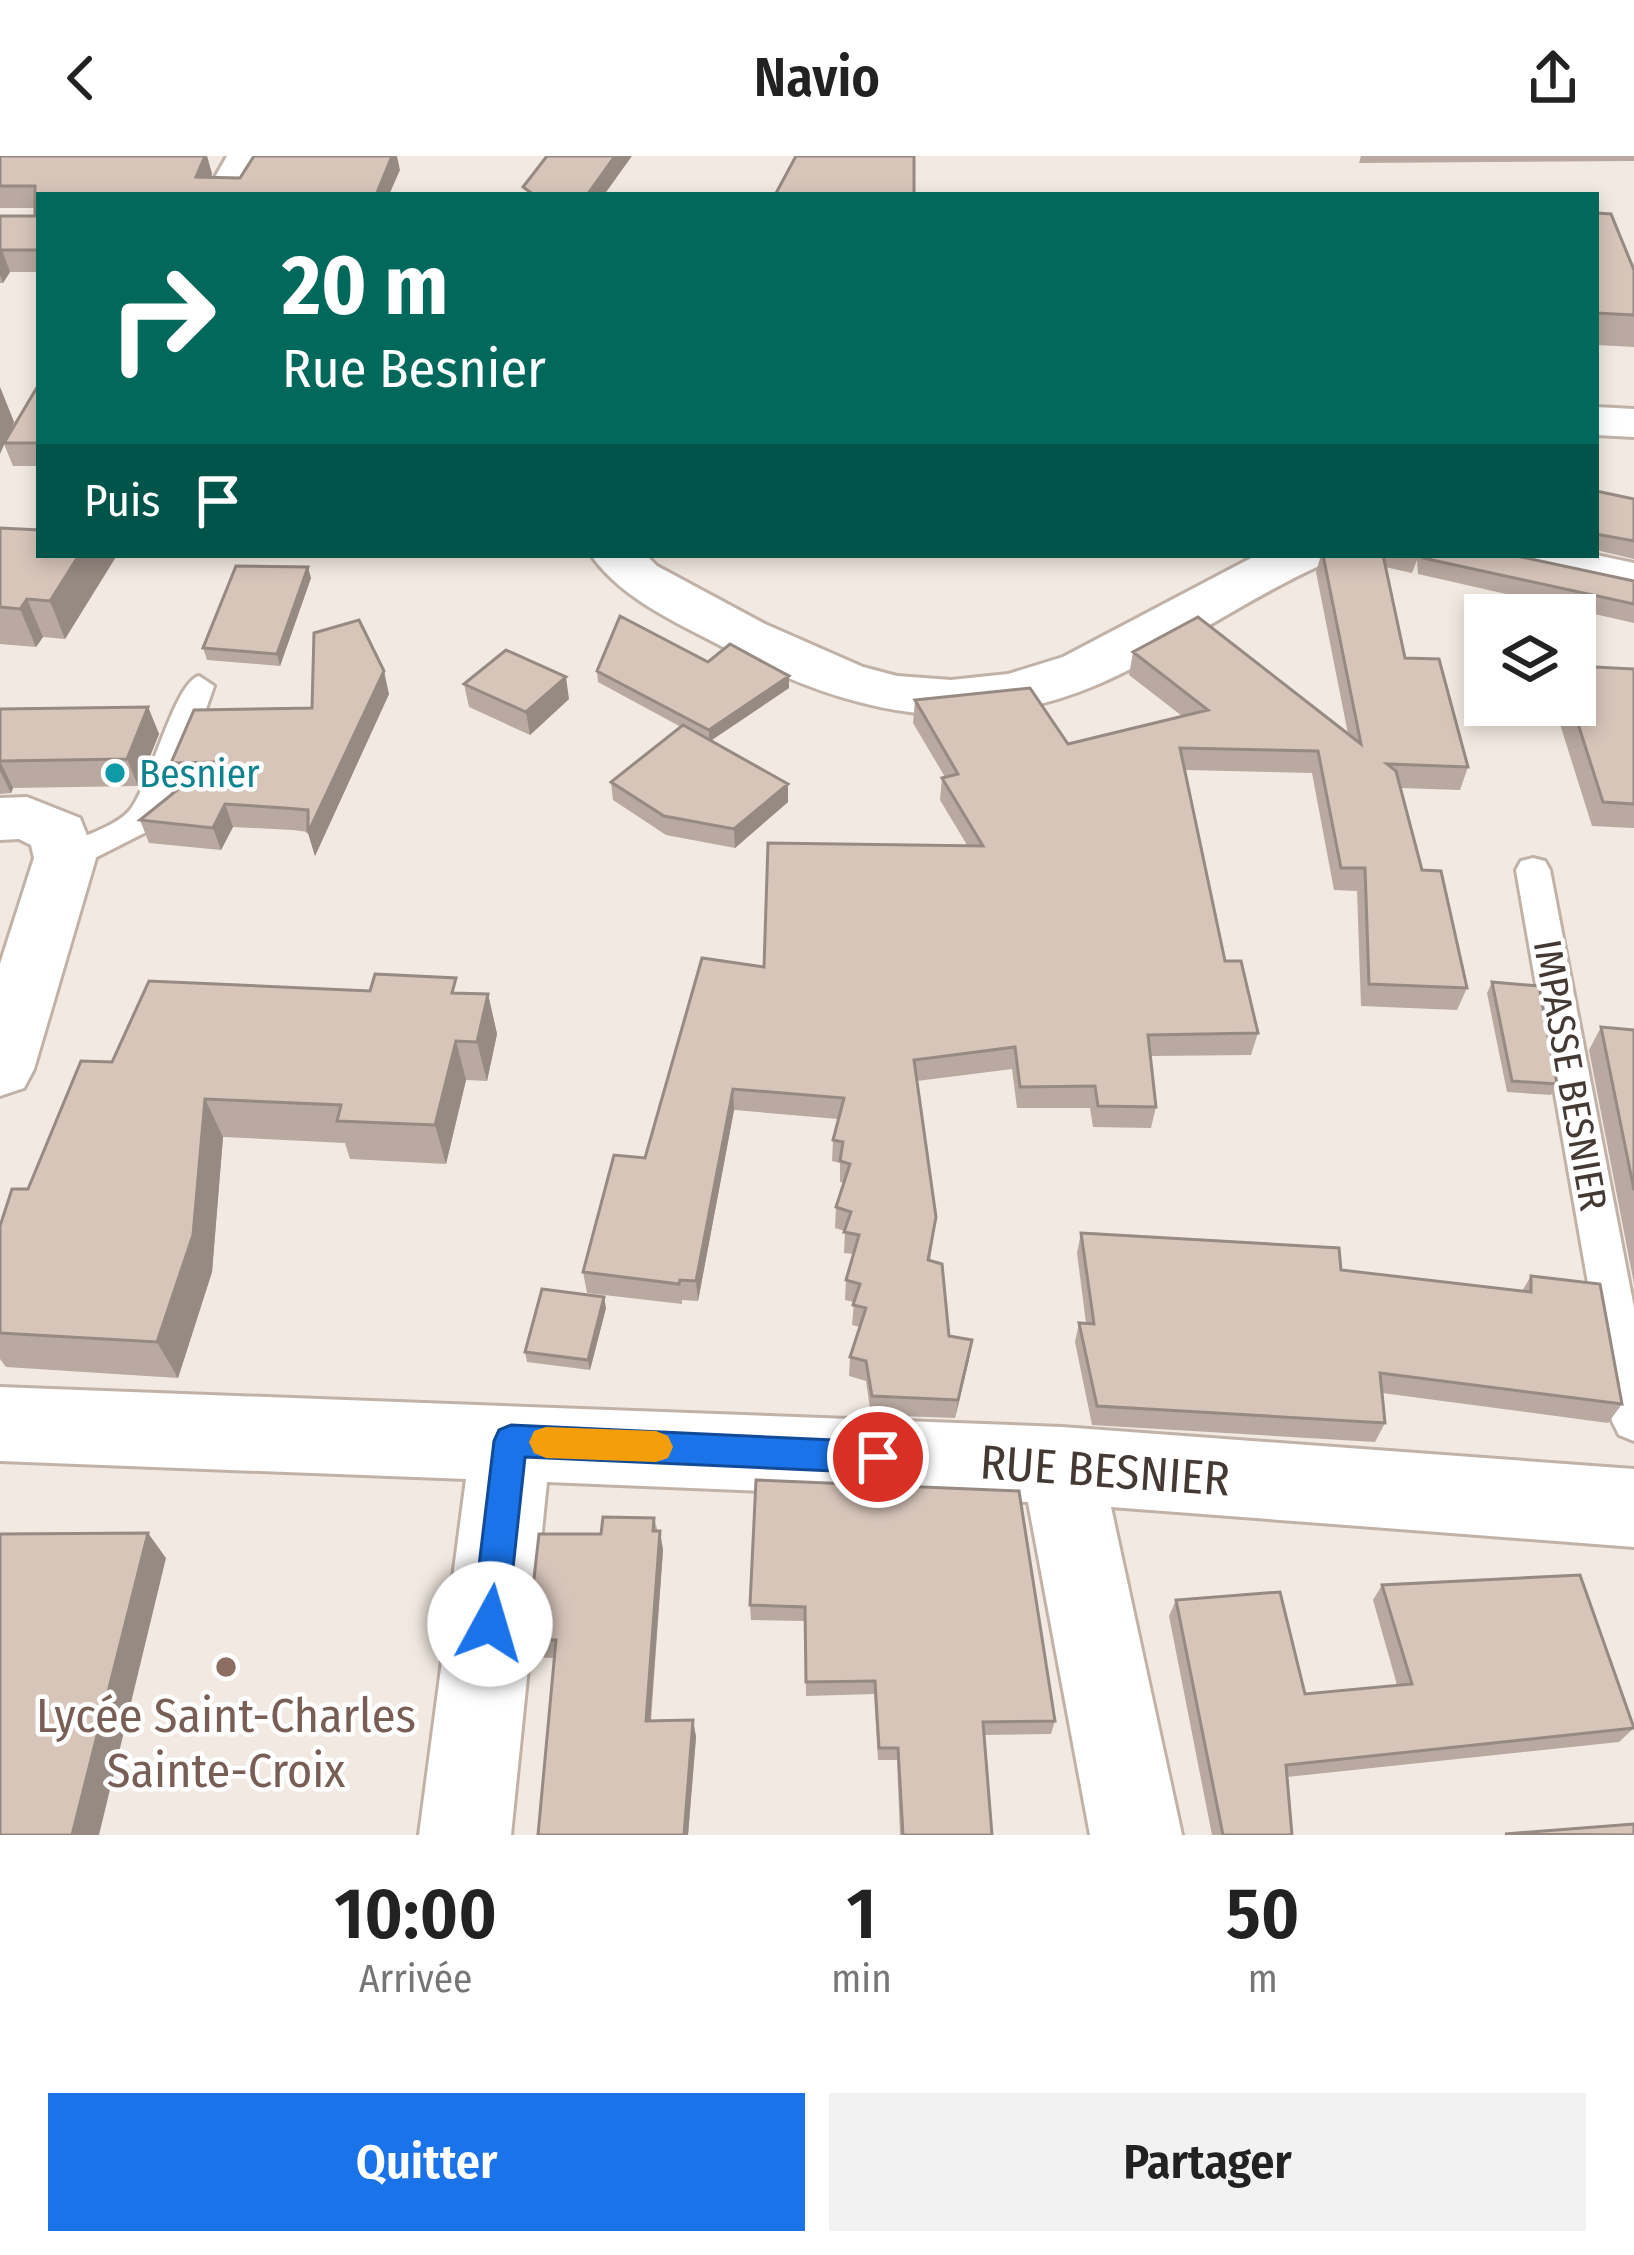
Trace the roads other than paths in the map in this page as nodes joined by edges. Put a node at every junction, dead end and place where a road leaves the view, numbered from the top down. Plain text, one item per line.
1 (247, 156) edge
2 (228, 192) edge
3 (1599, 421) edge
4 (1634, 423) edge
5 (620, 558) edge
6 (1294, 558) edge
7 (1533, 558) edge
8 (1634, 579) edge
9 (199, 686) dead end
10 (0, 819) edge
11 (65, 858) junction
12 (1534, 870) dead end
13 (13, 995) edge
14 (0, 1069) edge
15 (1634, 1421) edge
16 (0, 1424) edge
17 (511, 1441) junction
18 (1062, 1465) junction
19 (1634, 1508) edge
20 (466, 1835) edge
21 (1136, 1835) edge

1 - 2 street
3 - 4 street
5 - 6 street
7 - 8 street
9 - 11 lane
10 - 11 street
11 - 13 street
12 - 15 lane, IMPASSE BESNIER
13 - 14 street
16 - 17 street, RUE BESNIER
17 - 18 street, RUE BESNIER
17 - 20 street
18 - 19 street, RUE BESNIER
18 - 21 street

